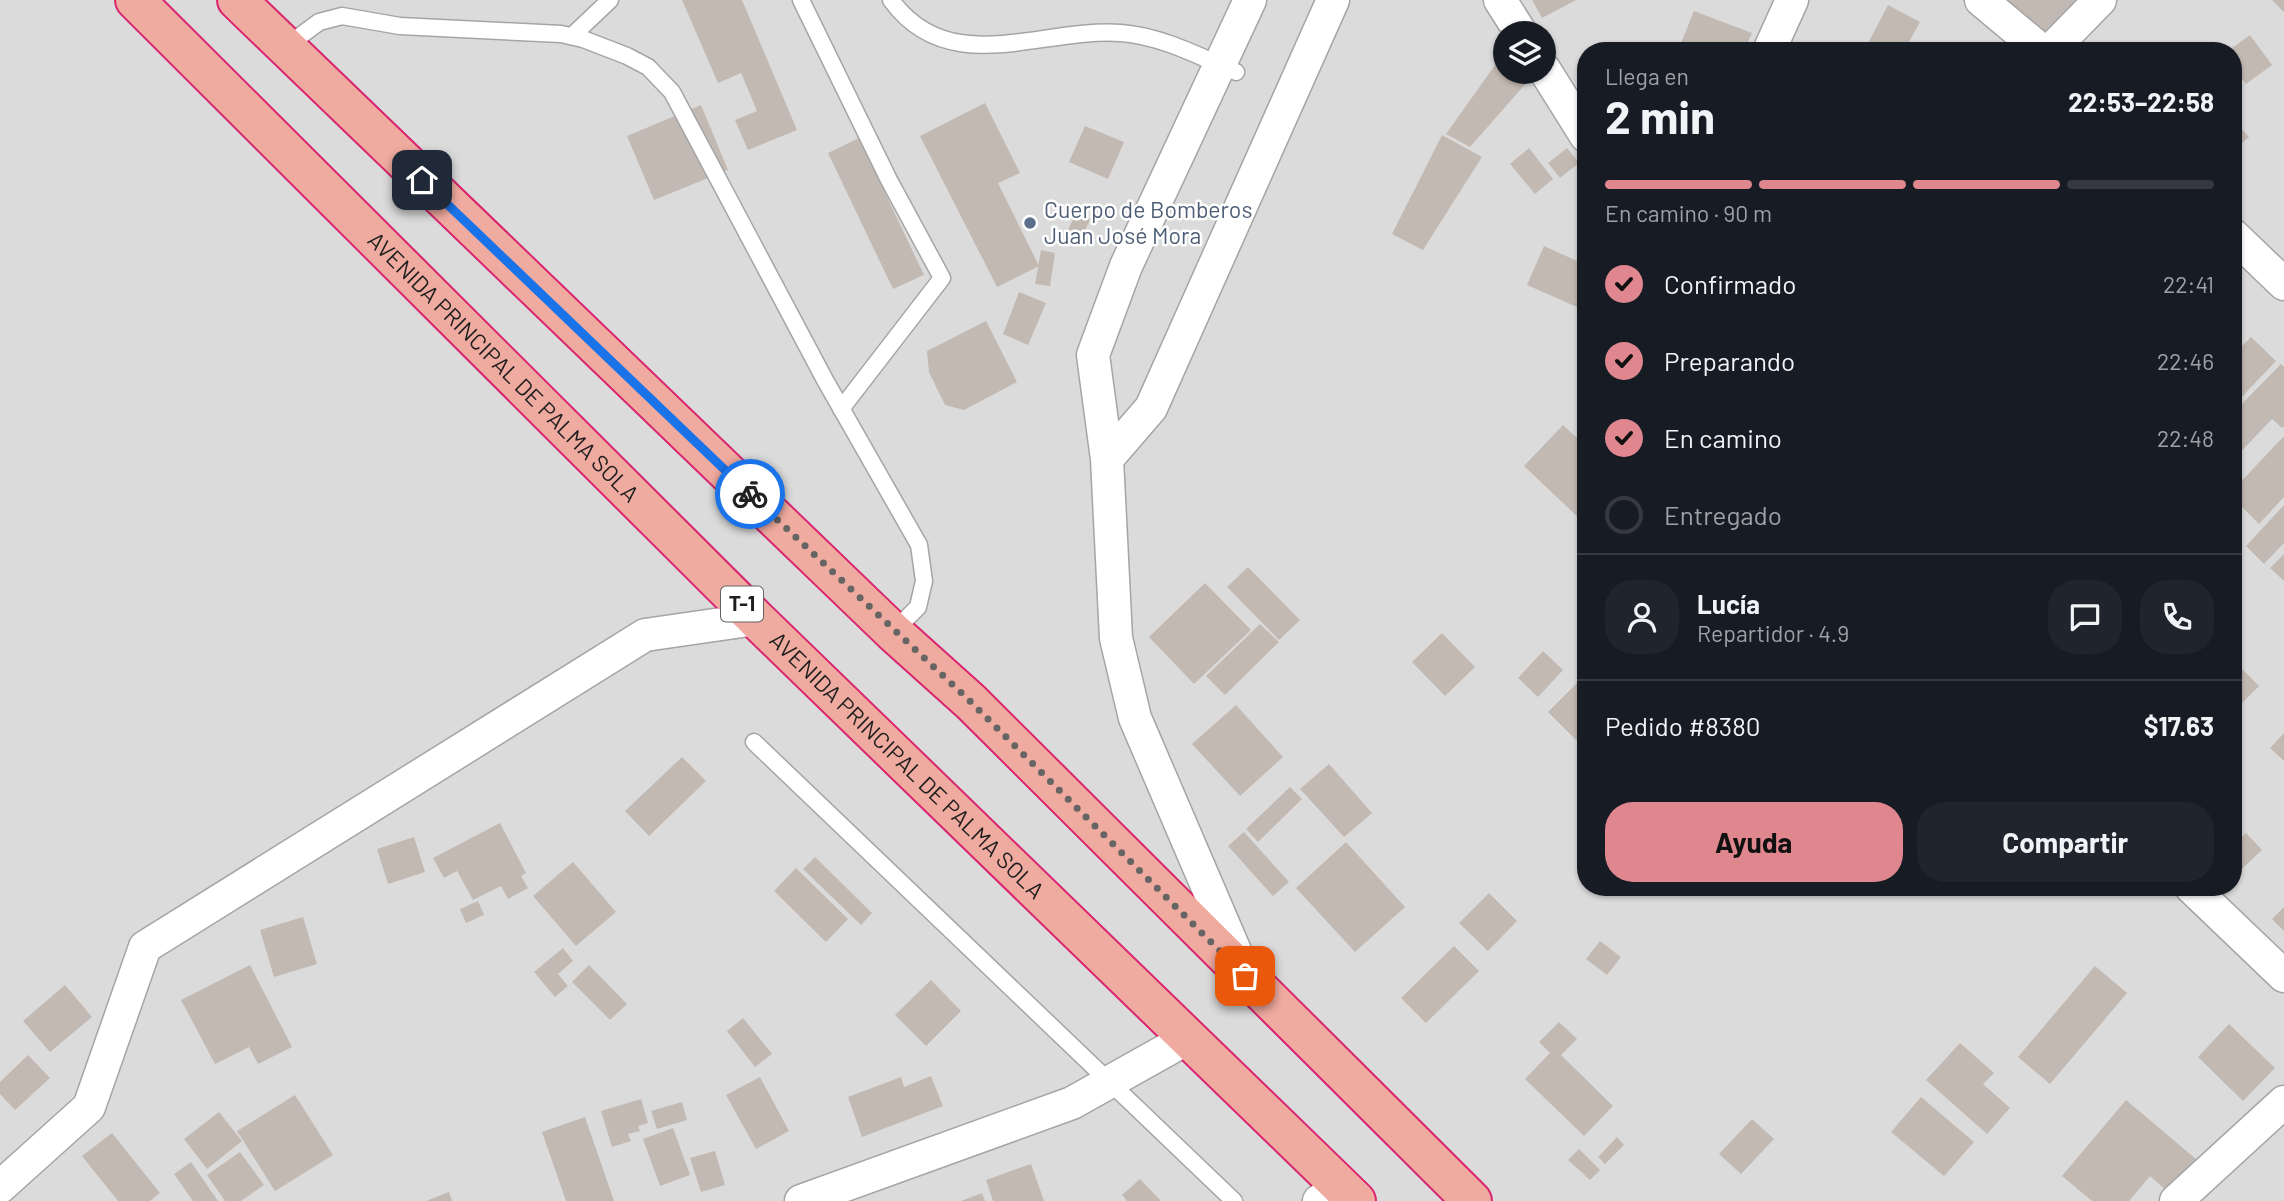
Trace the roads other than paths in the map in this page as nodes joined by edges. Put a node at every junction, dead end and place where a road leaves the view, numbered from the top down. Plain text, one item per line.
1 (135, 0) edge
2 (237, 0) edge
3 (610, 0) edge
4 (801, 0) edge
5 (891, 0) edge
6 (1250, 0) edge
7 (1333, 0) edge
8 (1500, 0) edge
9 (1791, 0) edge
10 (1981, 0) edge
11 (2100, 0) edge
12 (1513, 21) edge
13 (572, 36) junction
14 (1773, 42) edge
15 (2031, 42) edge
16 (2059, 42) edge
17 (285, 48) junction
18 (1228, 68) junction
19 (1553, 84) edge
20 (1577, 122) edge
21 (2242, 244) edge
22 (2284, 284) edge
23 (841, 409) junction
24 (1107, 459) junction
25 (756, 619) junction
26 (893, 632) junction
27 (754, 742) dead end
28 (2200, 896) edge
29 (1245, 976) junction
30 (2284, 976) edge
31 (1188, 1038) junction
32 (1110, 1082) junction
33 (2284, 1102) edge
34 (0, 1187) edge
35 (1338, 1196) edge
36 (801, 1201) edge
37 (1234, 1201) edge
38 (1472, 1201) edge
39 (2176, 1201) edge

1 - 25 highway, AVENIDA PRINCIPAL DE PALMA SOLA / T-1
2 - 17 highway
3 - 13 lane
4 - 23 lane
5 - 18 lane
6 - 18 street
7 - 24 street
8 - 12 street
9 - 14 street
10 - 15 street
11 - 16 street
13 - 17 lane
13 - 23 lane
17 - 26 highway
18 - 24 street
19 - 20 street
21 - 22 street
23 - 26 lane
24 - 29 street
25 - 31 highway, AVENIDA PRINCIPAL DE PALMA SOLA / T-1
25 - 34 street
26 - 29 highway
27 - 32 lane
28 - 30 street
29 - 38 highway
31 - 32 street
31 - 35 highway, AVENIDA PRINCIPAL DE PALMA SOLA / T-1
32 - 36 street
32 - 37 lane
33 - 39 street

